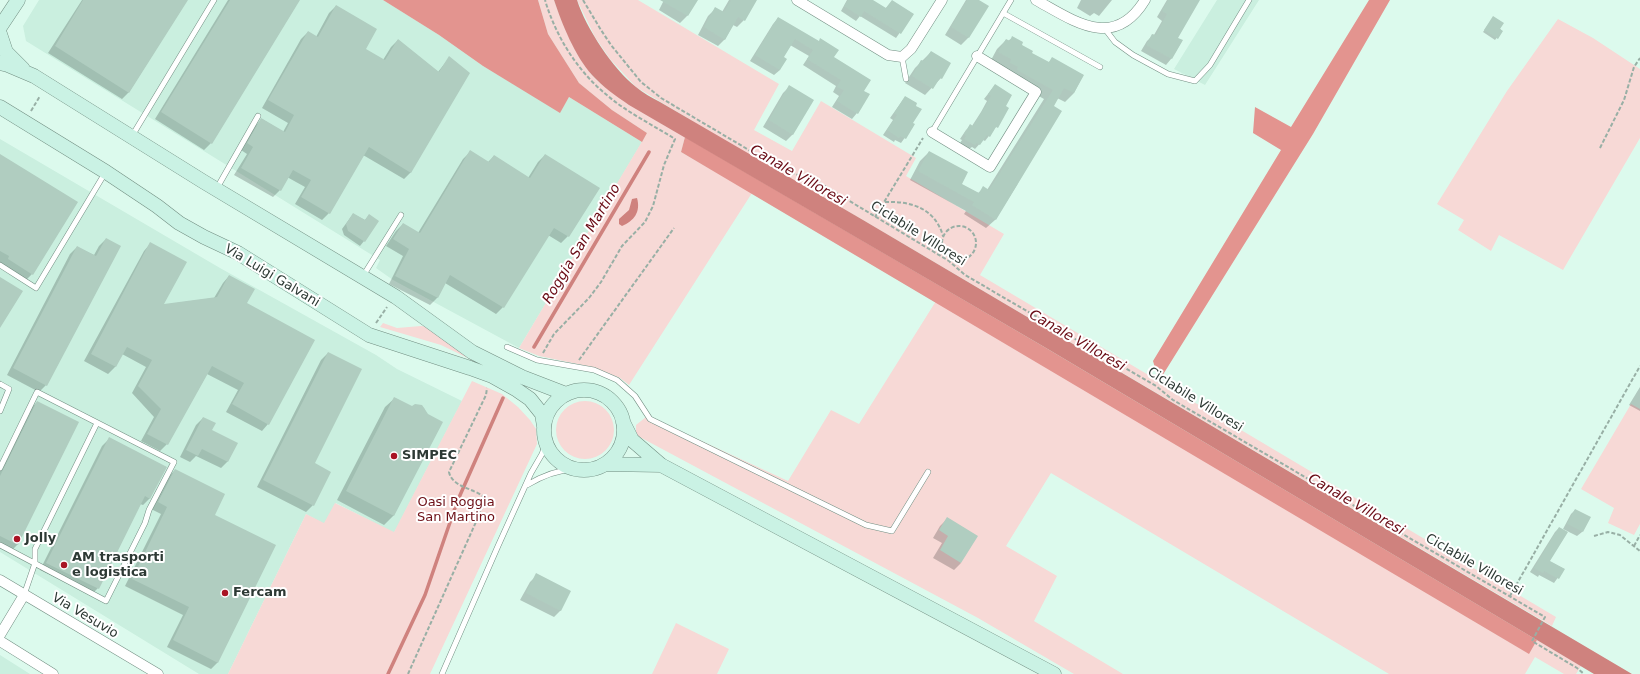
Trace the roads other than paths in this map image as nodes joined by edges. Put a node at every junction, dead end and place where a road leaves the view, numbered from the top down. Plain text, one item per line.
1 (18, 0) edge
2 (214, 0) edge
3 (797, 0) edge
4 (942, 0) edge
5 (1011, 0) edge
6 (1036, 0) edge
7 (1145, 0) edge
8 (1249, 0) edge
9 (1003, 13) junction
10 (0, 28) edge
11 (1105, 28) junction
12 (0, 34) edge
13 (977, 56) junction
14 (902, 57) junction
15 (0, 63) edge
16 (1100, 66) dead end
17 (26, 72) junction
18 (906, 79) dead end
19 (0, 107) edge
20 (258, 116) dead end
21 (932, 132) joint
22 (131, 136) junction
23 (106, 172) junction
24 (216, 189) junction
25 (401, 215) dead end
26 (0, 266) edge
27 (362, 277) junction
28 (507, 348) dead end
29 (519, 383) junction
30 (0, 384) edge
31 (566, 394) junction
32 (0, 411) edge
33 (623, 422) junction
34 (97, 423) junction
35 (544, 426) junction
36 (546, 443) junction
37 (605, 464) junction
38 (661, 465) junction
39 (0, 468) edge
40 (574, 469) junction
41 (928, 472) dead end
42 (527, 485) junction
43 (0, 545) edge
44 (35, 563) junction
45 (0, 580) edge
46 (24, 595) junction
47 (0, 635) edge
48 (0, 641) edge
49 (53, 674) edge
50 (158, 674) edge
51 (442, 674) edge
52 (1054, 674) edge

1 - 10 main road
2 - 22 lane
3 - 14 street
4 - 14 street
5 - 9 lane
6 - 11 street
7 - 11 street
8 - 11 lane
9 - 13 lane
9 - 16 lane
12 - 17 main road
13 - 21 lane
13 - 21 street
14 - 18 lane
15 - 17 main road
17 - 22 main road
19 - 23 main road, Via Luigi Galvani
20 - 24 lane
22 - 24 main road
23 - 26 lane
23 - 29 main road, Via Luigi Galvani
24 - 27 main road
25 - 27 lane
27 - 29 main road
28 - 41 lane
29 - 31 main road
29 - 35 main road
30 - 32 lane
31 - 33 main road
31 - 35 main road
33 - 37 main road
33 - 38 main road
34 - 39 lane
34 - 44 lane
34 - 44 lane
35 - 36 main road
36 - 40 main road
36 - 42 lane
37 - 38 main road
37 - 40 main road
38 - 52 main road
40 - 42 lane
42 - 51 lane
43 - 44 lane
44 - 46 lane
45 - 46 street, Via Vesuvio
46 - 47 street
46 - 50 street, Via Vesuvio
48 - 49 street

